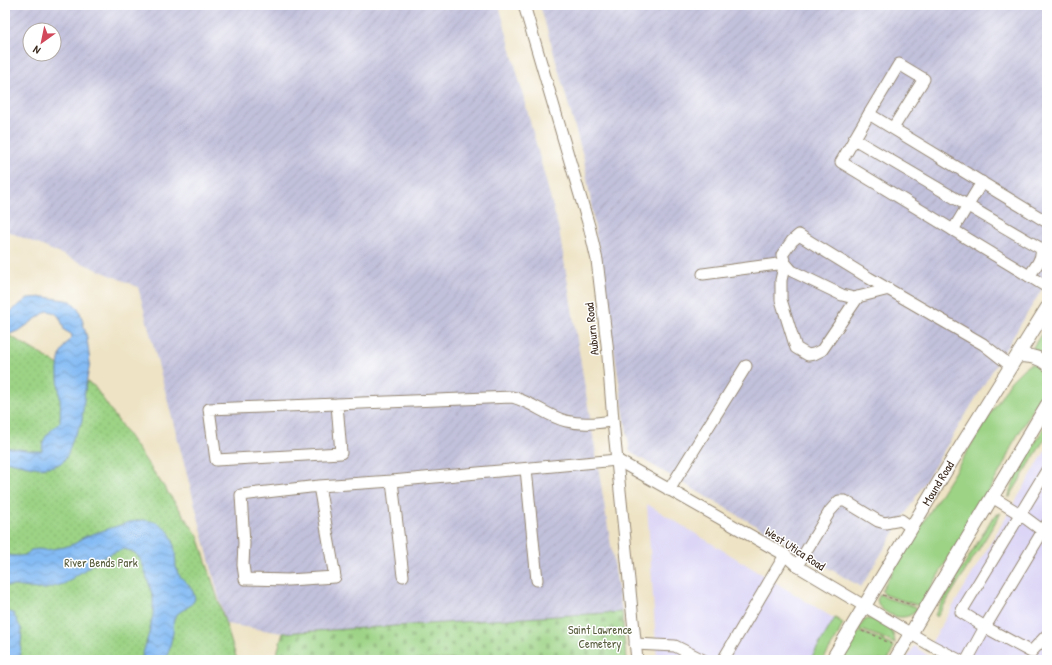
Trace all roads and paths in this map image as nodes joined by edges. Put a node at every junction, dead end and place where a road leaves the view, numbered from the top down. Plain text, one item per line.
1 (524, 5) edge
2 (869, 114) junction
3 (893, 128) junction
4 (854, 139) junction
5 (982, 182) junction
6 (967, 206) junction
7 (1047, 222) edge
8 (953, 230) junction
9 (785, 263) junction
10 (703, 274) dead end
11 (1029, 276) junction
12 (1047, 287) edge
13 (889, 289) junction
14 (858, 297) junction
15 (1047, 308) edge
16 (1015, 361) junction
17 (1047, 364) edge
18 (746, 366) dead end
19 (337, 404) junction
20 (1047, 405) edge
21 (613, 421) junction
22 (617, 460) junction
23 (526, 469) junction
24 (1047, 470) edge
25 (392, 481) junction
26 (319, 486) junction
27 (669, 490) junction
28 (992, 497) junction
29 (1020, 514) junction
30 (912, 528) junction
31 (1045, 528) edge
32 (785, 556) junction
33 (797, 566) junction
34 (403, 576) dead end
35 (537, 580) dead end
36 (881, 593) dead end
37 (865, 607) junction
38 (919, 608) dead end
39 (985, 627) junction
40 (858, 630) dead end
41 (911, 633) junction
42 (1047, 635) edge
43 (635, 644) junction
44 (894, 646) dead end
45 (637, 660) edge
46 (703, 660) edge
47 (723, 660) edge
48 (832, 660) edge
49 (895, 660) edge
50 (959, 660) edge
51 (967, 660) edge

1 - 21 street, Auburn Road
2 - 3 street
2 - 3 street
2 - 4 street
3 - 5 street
4 - 6 street
4 - 8 street
5 - 6 street
5 - 7 street
6 - 8 street
6 - 11 street
8 - 11 street
9 - 10 street
9 - 13 street
9 - 14 street
9 - 14 street
11 - 12 street
13 - 14 street
13 - 16 street
15 - 16 main road, Mound Road
16 - 17 main road
16 - 30 main road, Mound Road
18 - 27 street
19 - 19 street
19 - 21 street
20 - 28 main road
21 - 22 street, Auburn Road
22 - 23 street
22 - 27 street, West Utica Road
22 - 43 street, Auburn Road
23 - 25 street
23 - 35 street
24 - 29 street
25 - 26 street
25 - 34 street
26 - 26 street
27 - 32 street, West Utica Road
28 - 29 street
28 - 41 main road
29 - 31 street
29 - 39 street
30 - 33 street
30 - 37 main road, Mound Road
31 - 39 street
32 - 33 street, West Utica Road
32 - 47 street
33 - 37 street, West Utica Road
36 - 38 path
37 - 41 street, West Utica Road
37 - 48 main road, Mound Road
39 - 42 street
39 - 51 street
40 - 44 path
41 - 49 main road
41 - 50 street, West Utica Road
43 - 45 street, Auburn Road
43 - 46 street

